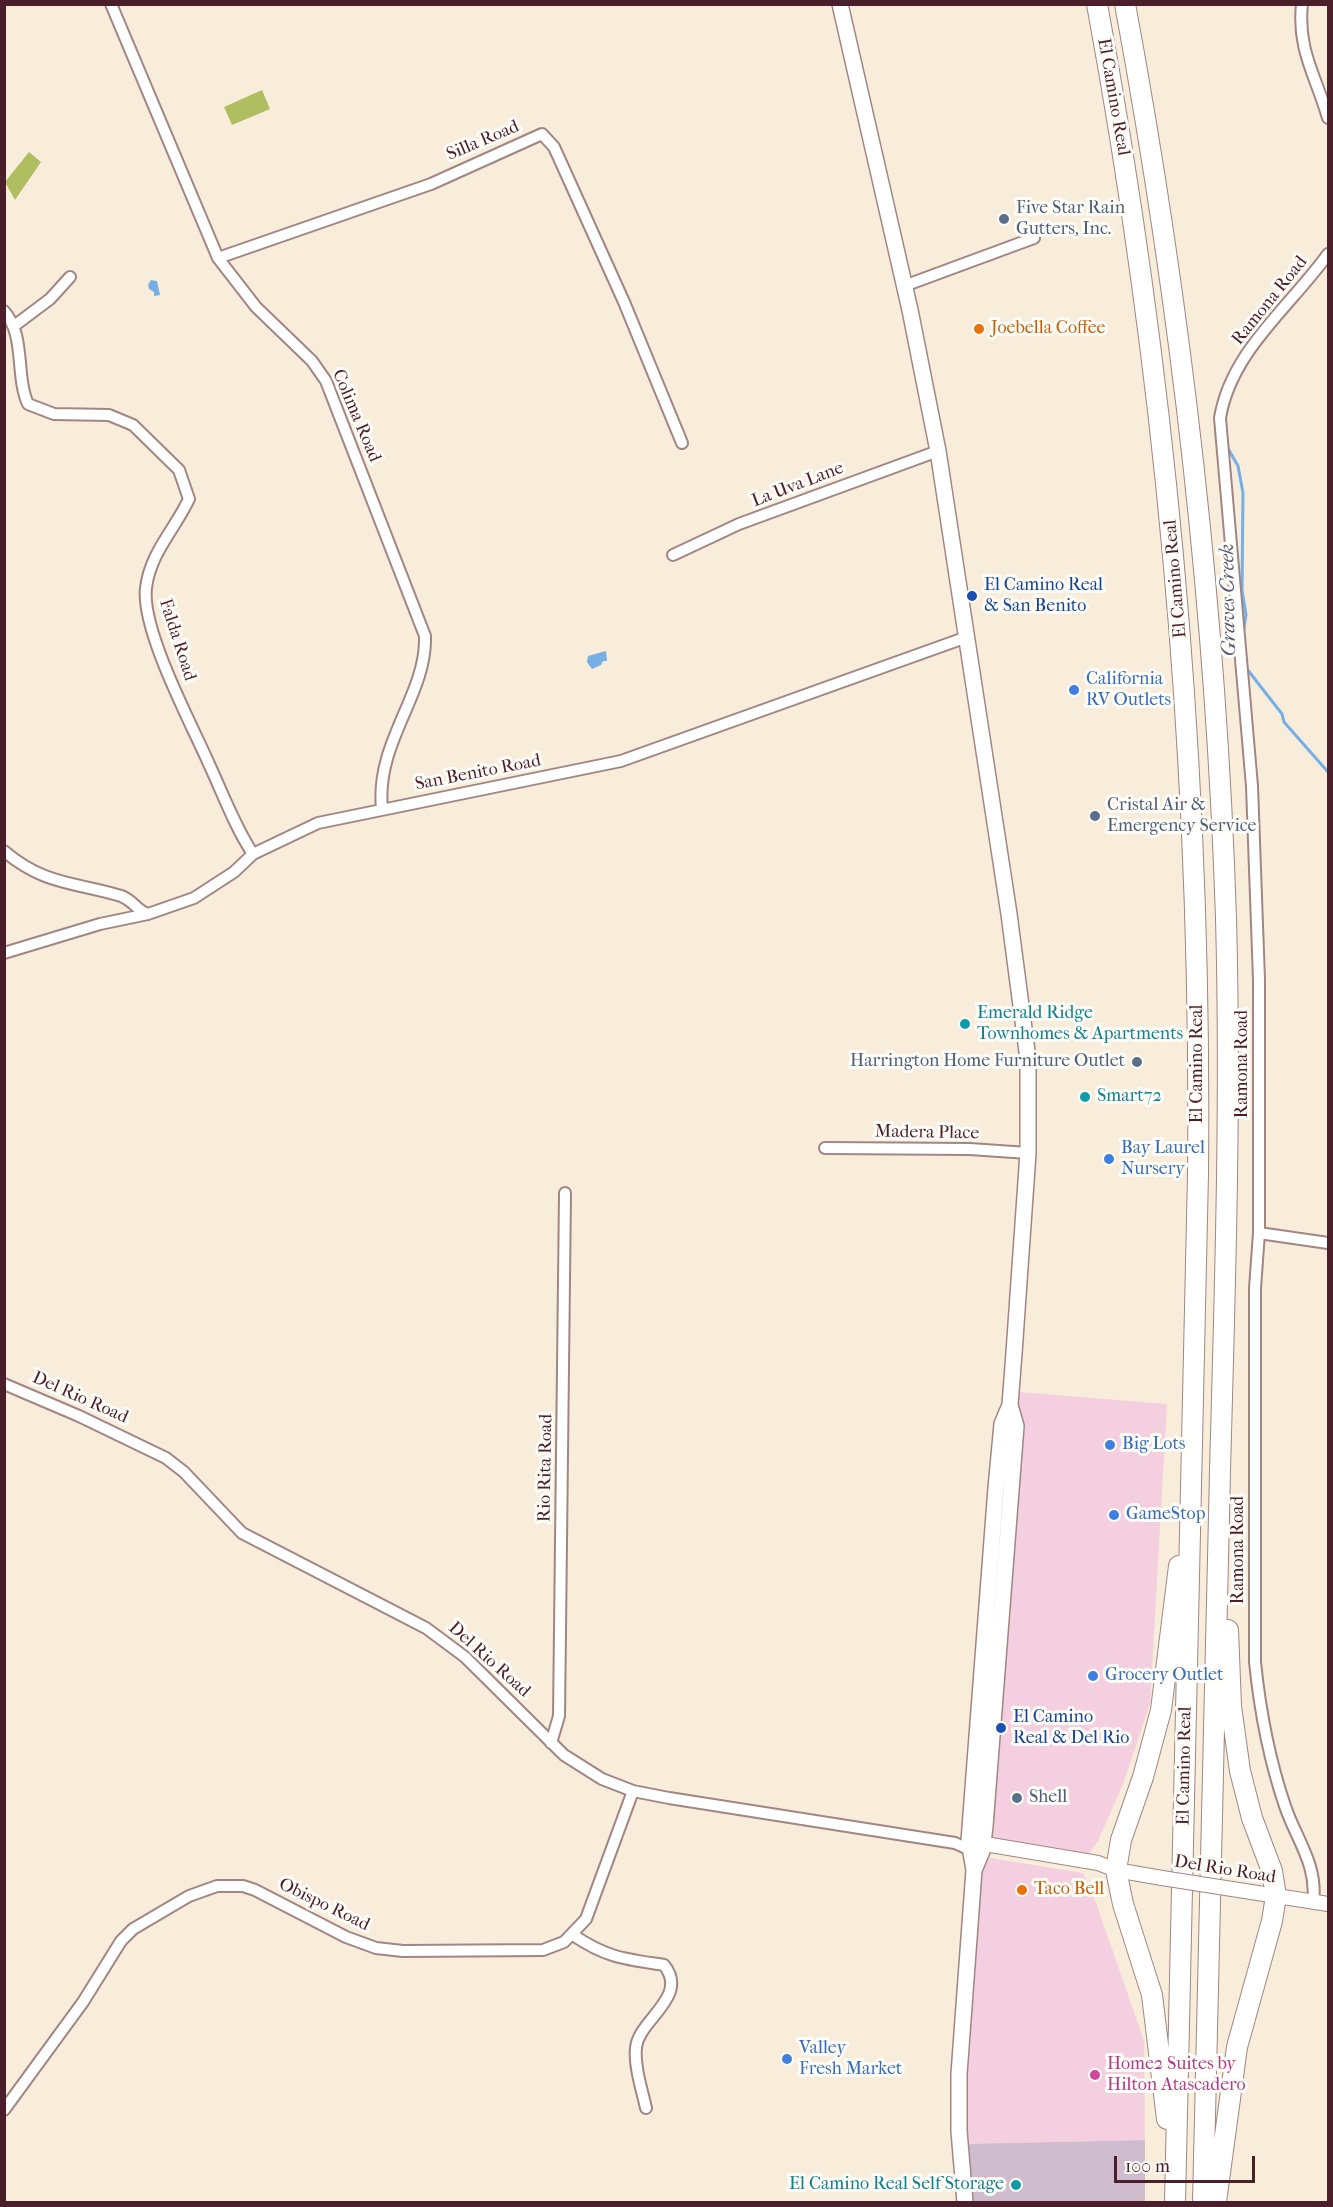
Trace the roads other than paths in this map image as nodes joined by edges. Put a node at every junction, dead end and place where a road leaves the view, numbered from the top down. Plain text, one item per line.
1 (111, 4) edge
2 (840, 4) edge
3 (1096, 4) edge
4 (1125, 4) edge
5 (1302, 4) edge
6 (1329, 118) edge
7 (1034, 238) dead end
8 (1329, 254) edge
9 (218, 258) junction
10 (70, 278) dead end
11 (904, 286) junction
12 (4, 311) edge
13 (14, 326) junction
14 (682, 443) dead end
15 (938, 451) junction
16 (673, 555) dead end
17 (967, 637) junction
18 (382, 809) junction
19 (4, 851) edge
20 (253, 854) junction
21 (148, 914) junction
22 (4, 953) edge
23 (825, 1148) dead end
24 (1028, 1153) junction
25 (565, 1193) dead end
26 (1259, 1233) junction
27 (1329, 1243) edge
28 (7, 1388) edge
29 (1191, 1477) junction
30 (1218, 1571) junction
31 (551, 1743) junction
32 (633, 1791) junction
33 (971, 1846) junction
34 (1116, 1870) junction
35 (1276, 1896) junction
36 (1313, 1902) junction
37 (1329, 1904) edge
38 (573, 1935) junction
39 (646, 2109) dead end
40 (4, 2110) edge
41 (1175, 2181) junction
42 (965, 2202) edge
43 (1175, 2202) edge
44 (1203, 2202) edge
45 (1216, 2202) edge

1 - 9 street, Colima Road
2 - 11 main road
3 - 29 highway, El Camino Real
4 - 30 highway, El Camino Real
5 - 6 street
7 - 11 street
8 - 26 street, Ramona Road
9 - 14 street, Silla Road
9 - 18 street, Colima Road
10 - 13 street
11 - 15 main road
12 - 13 street, Falda Road
13 - 20 street, Falda Road
15 - 16 street, La Uva Lane
15 - 17 main road
17 - 18 street, San Benito Road
17 - 24 main road
18 - 20 street, San Benito Road
19 - 21 street
20 - 21 street, San Benito Road
21 - 22 street, San Benito Road
23 - 24 street, Madera Place
24 - 33 main road
25 - 31 street, Rio Rita Road
26 - 27 street
26 - 36 street, Ramona Road
28 - 31 street, Del Rio Road
29 - 34 highway
29 - 41 highway, El Camino Real
30 - 35 highway
30 - 44 highway, El Camino Real
31 - 32 street, Del Rio Road
32 - 33 street, Del Rio Road
32 - 38 street, Obispo Road
33 - 34 street, Del Rio Road
33 - 42 main road
34 - 35 street, Del Rio Road, bridge
34 - 41 highway
35 - 36 street, Del Rio Road
35 - 45 highway
36 - 37 street, Del Rio Road
38 - 39 street
38 - 40 street, Obispo Road
41 - 43 highway, El Camino Real

